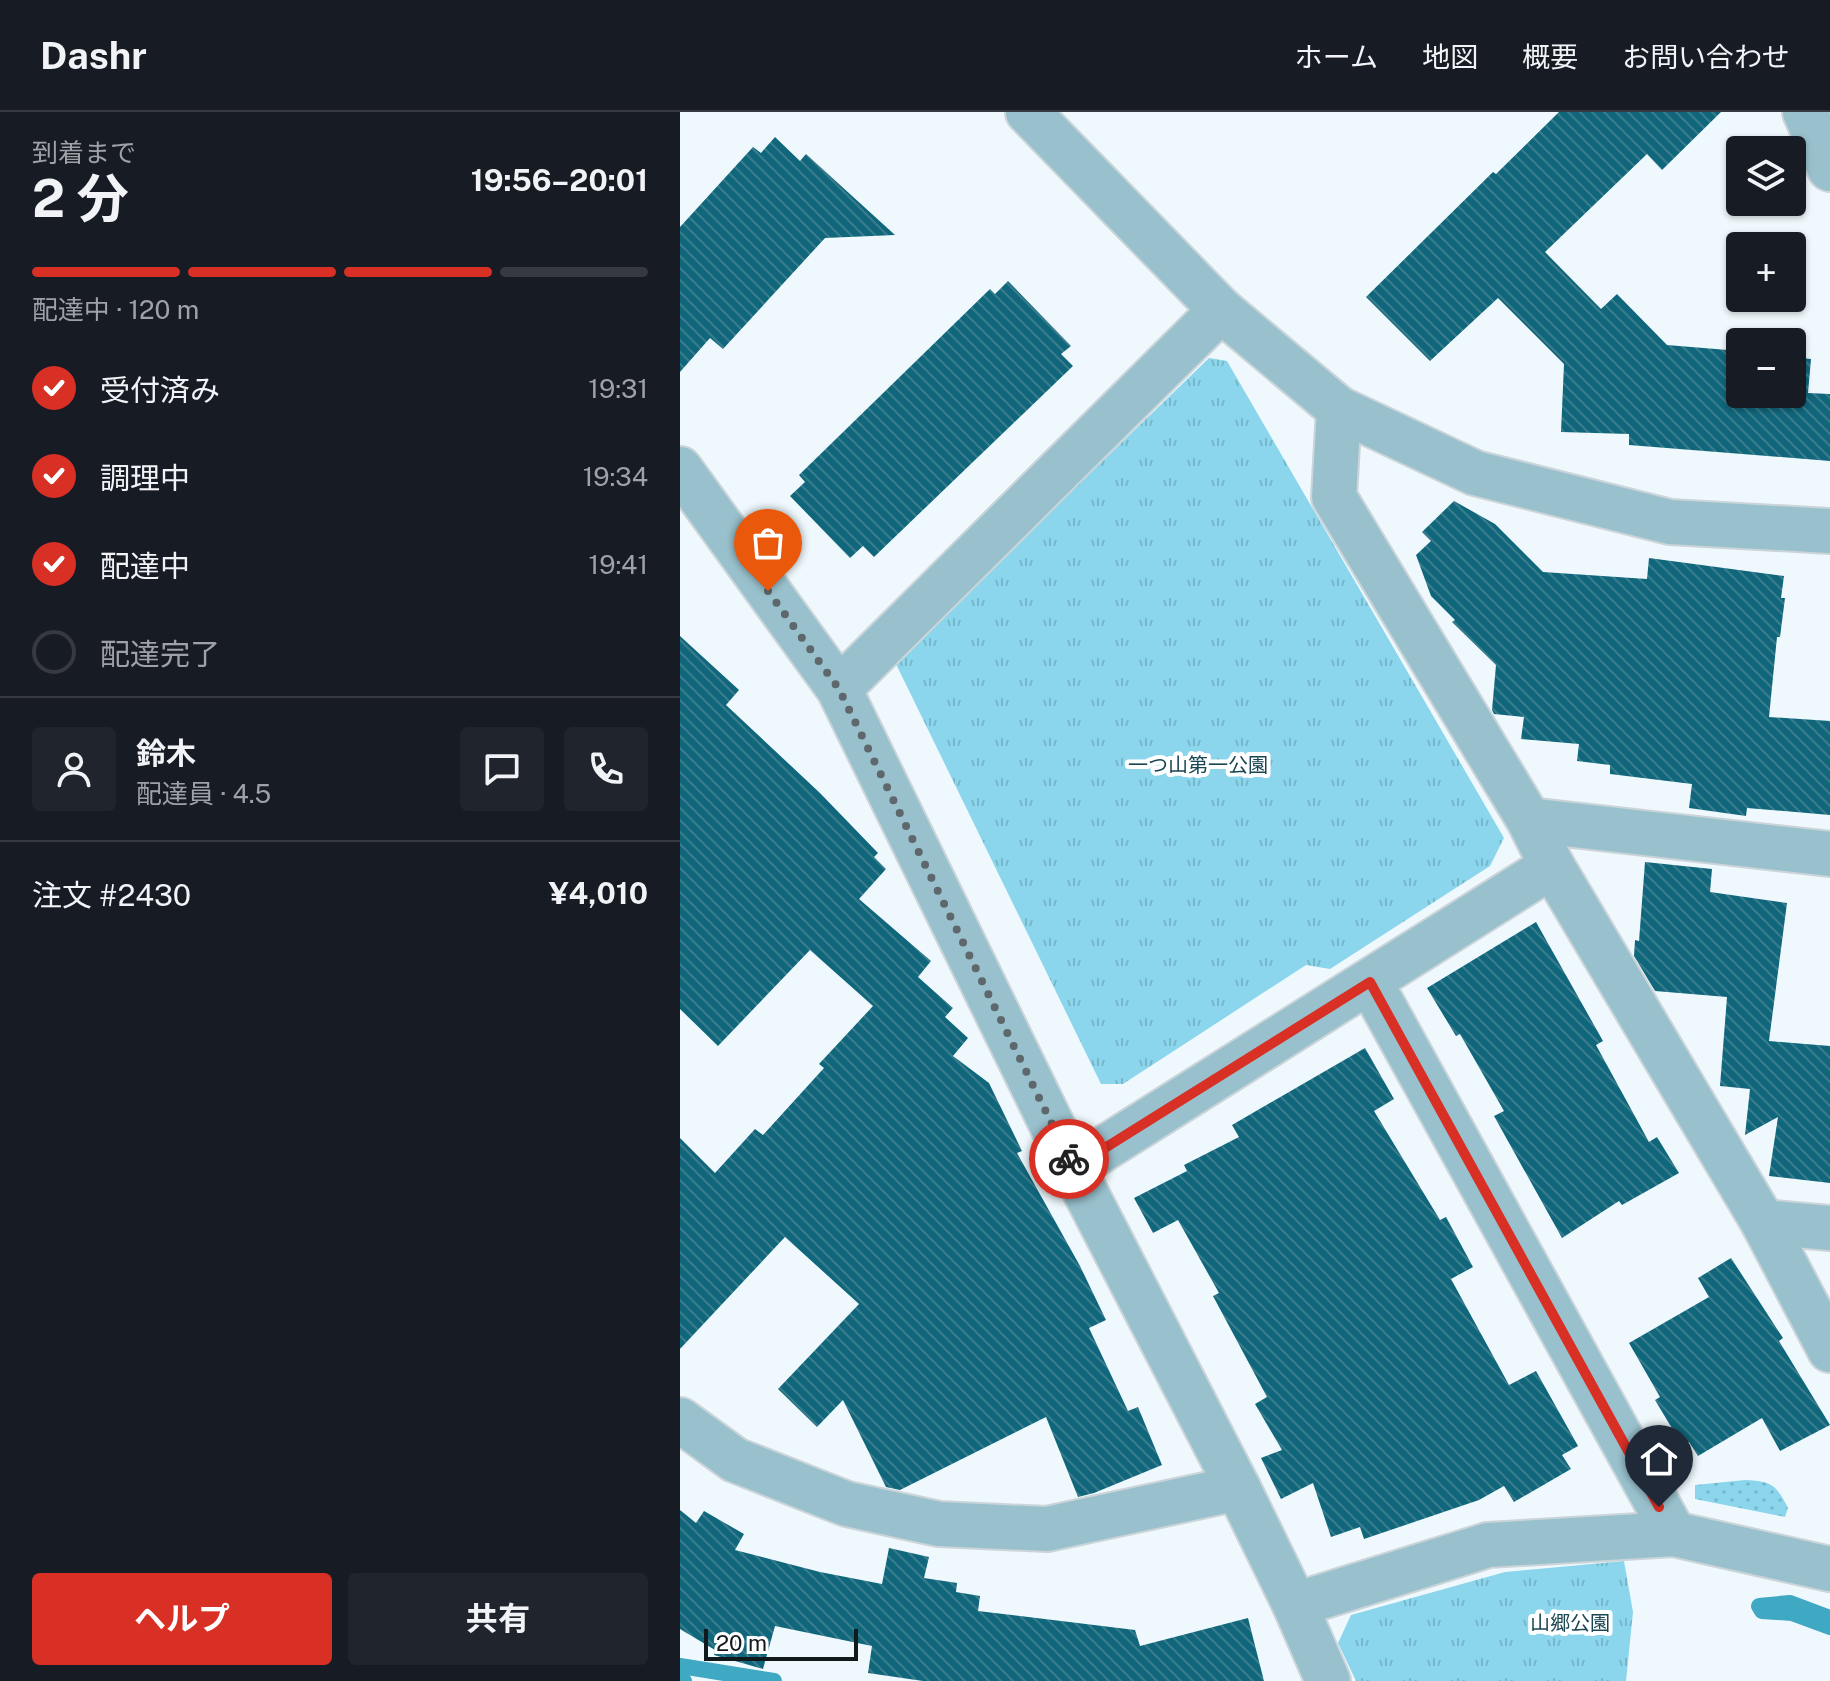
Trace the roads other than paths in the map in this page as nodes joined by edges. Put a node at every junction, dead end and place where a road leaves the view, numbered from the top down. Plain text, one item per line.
1 (1028, 112) edge
2 (1805, 112) edge
3 (1830, 169) edge
4 (1221, 310) junction
5 (1339, 409) junction
6 (680, 469) edge
7 (1830, 531) edge
8 (839, 689) junction
9 (1529, 820) junction
10 (1830, 854) edge
11 (1552, 866) junction
12 (1370, 982) junction
13 (1073, 1168) junction
14 (1763, 1222) junction
15 (1830, 1228) edge
16 (1830, 1350) edge
17 (680, 1420) edge
18 (1238, 1488) junction
19 (1674, 1534) junction
20 (1830, 1569) edge
21 (1295, 1605) junction
22 (1328, 1681) edge

1 - 4 street
2 - 3 street
4 - 5 street
4 - 8 street
5 - 7 street
5 - 9 street
6 - 8 street
8 - 13 street
9 - 10 street
9 - 11 street
11 - 12 street
11 - 14 street
12 - 13 street
12 - 19 street
13 - 18 street
14 - 15 street
14 - 16 street
17 - 18 street
18 - 21 street
19 - 20 street
19 - 21 street
21 - 22 street

